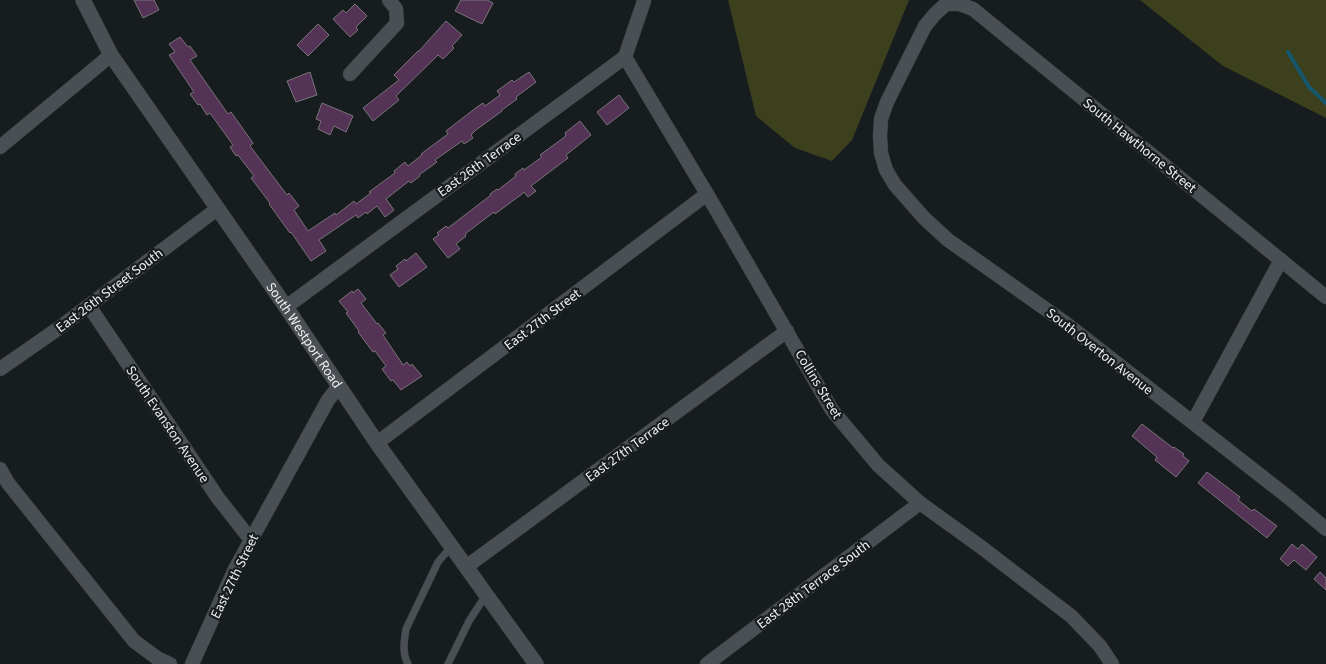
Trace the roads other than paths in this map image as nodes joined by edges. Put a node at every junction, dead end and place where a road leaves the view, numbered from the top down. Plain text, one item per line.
1 (83, 0) edge
2 (389, 0) edge
3 (644, 1) edge
4 (950, 3) joint
5 (111, 55) junction
6 (625, 57) junction
7 (350, 74) dead end
8 (0, 147) edge
9 (707, 194) junction
10 (217, 209) junction
11 (1281, 260) junction
12 (1326, 297) edge
13 (89, 306) junction
14 (286, 307) junction
15 (787, 331) junction
16 (0, 369) edge
17 (339, 386) junction
18 (1193, 422) junction
19 (377, 443) junction
20 (0, 469) edge
21 (920, 503) junction
22 (1326, 529) edge
23 (251, 540) junction
24 (451, 547) junction
25 (466, 567) junction
26 (486, 595) junction
27 (170, 664) edge
28 (192, 664) edge
29 (408, 664) edge
30 (448, 664) edge
31 (536, 664) edge
32 (707, 664) edge
33 (1112, 664) edge

1 - 5 street, South Westport Road
2 - 7 street
3 - 6 street
4 - 11 street, South Hawthorne Street
4 - 18 street, South Overton Avenue
5 - 8 street
5 - 10 street, South Westport Road
6 - 9 street, Collins Street
6 - 14 street, East 26th Terrace
9 - 15 street, Collins Street
9 - 19 street, East 27th Street
10 - 13 street, East 26th Street South
10 - 14 street, South Westport Road
11 - 12 street, South Hawthorne Street
11 - 18 street
13 - 16 street, East 26th Street South
13 - 23 street, South Evanston Avenue
14 - 17 street, South Westport Road
15 - 21 street, Collins Street
15 - 25 street, East 27th Terrace
17 - 19 street, South Westport Road
17 - 23 street, East 27th Street
18 - 22 street, South Overton Avenue
19 - 24 street, South Westport Road
20 - 27 street
21 - 32 street, East 28th Terrace South
21 - 33 street, Collins Street
23 - 28 street, East 27th Street
24 - 25 street, South Westport Road
24 - 29 lane
25 - 26 street, South Westport Road
26 - 30 lane
26 - 31 street, South Westport Road

